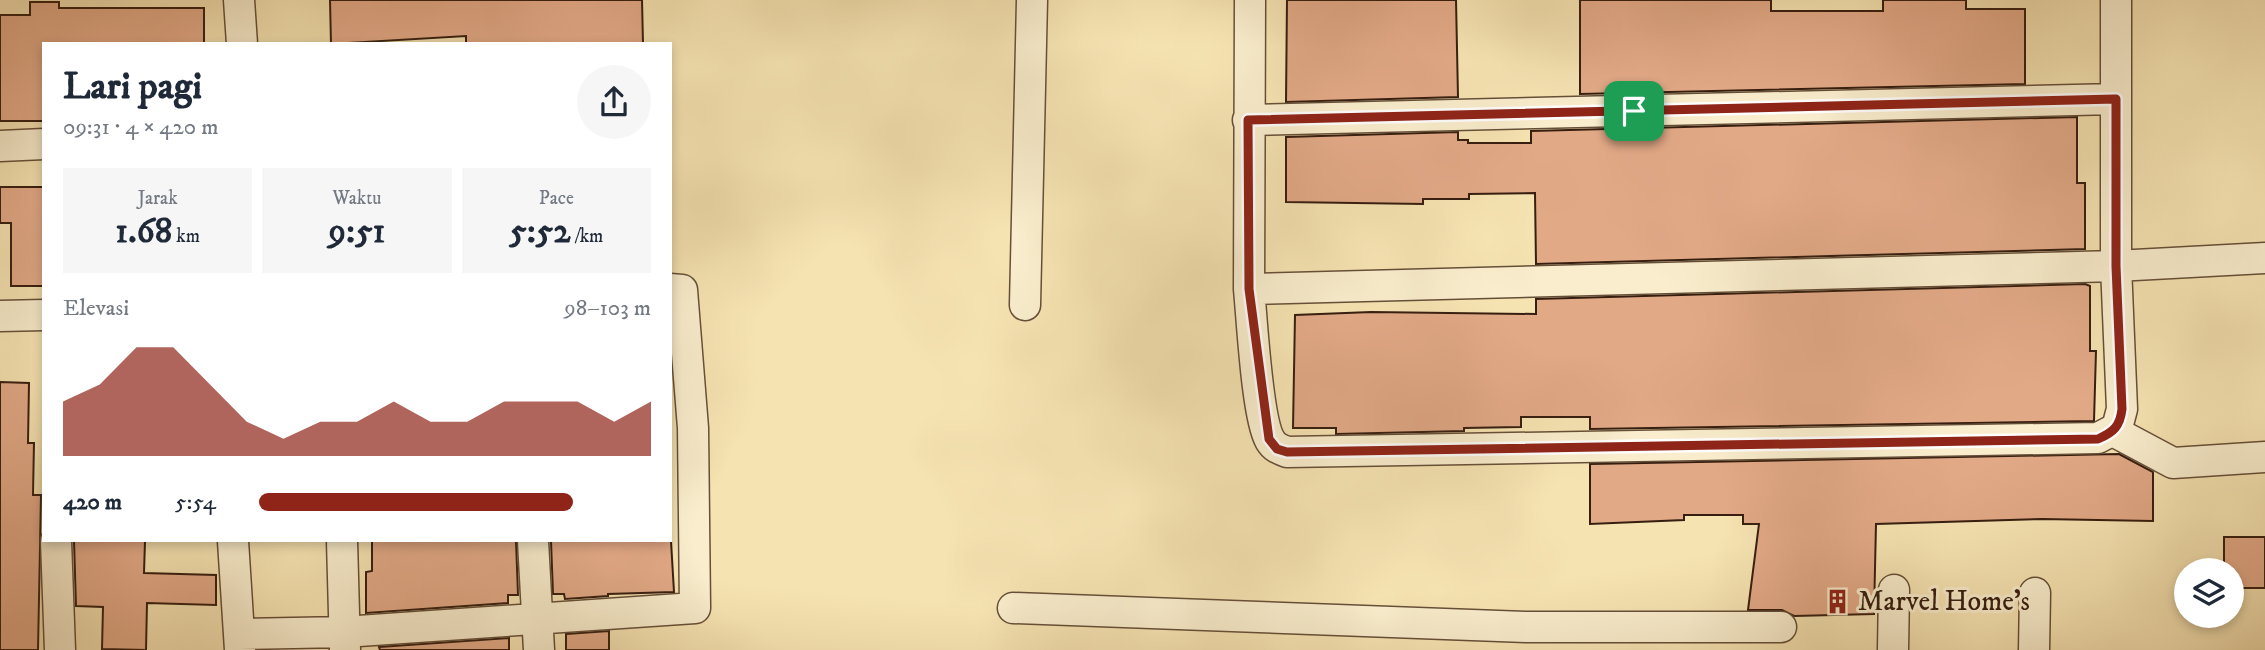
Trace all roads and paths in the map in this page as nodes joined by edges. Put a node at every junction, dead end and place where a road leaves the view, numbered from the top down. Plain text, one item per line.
1 (239, 0) edge
2 (1032, 0) edge
3 (1250, 0) edge
4 (2116, 0) edge
5 (242, 42) edge
6 (2116, 99) junction
7 (1248, 120) junction
8 (42, 144) edge
9 (0, 146) edge
10 (2265, 258) edge
11 (2116, 266) junction
12 (672, 289) edge
13 (1249, 289) junction
14 (1025, 305) dead end
15 (42, 315) edge
16 (0, 316) edge
17 (2113, 431) junction
18 (2265, 457) edge
19 (56, 542) edge
20 (233, 542) edge
21 (342, 542) edge
22 (533, 542) edge
23 (1894, 590) dead end
24 (2035, 593) dead end
25 (1013, 608) dead end
26 (538, 618) junction
27 (1781, 627) dead end
28 (1526, 638) edge
29 (344, 641) edge
30 (239, 642) edge
31 (60, 650) edge
32 (539, 650) edge
33 (1893, 650) edge
34 (2034, 650) edge

1 - 5 street
2 - 14 street
3 - 7 street
4 - 6 street
6 - 7 street
6 - 11 street
7 - 13 street
8 - 9 street
10 - 11 street
11 - 13 street
11 - 17 street
12 - 26 street
13 - 17 street
15 - 16 street
17 - 18 street
19 - 31 street
20 - 30 street
21 - 29 street
22 - 26 street
23 - 33 street
24 - 34 street
25 - 28 street
26 - 29 street
26 - 32 street
27 - 28 street
29 - 30 street

